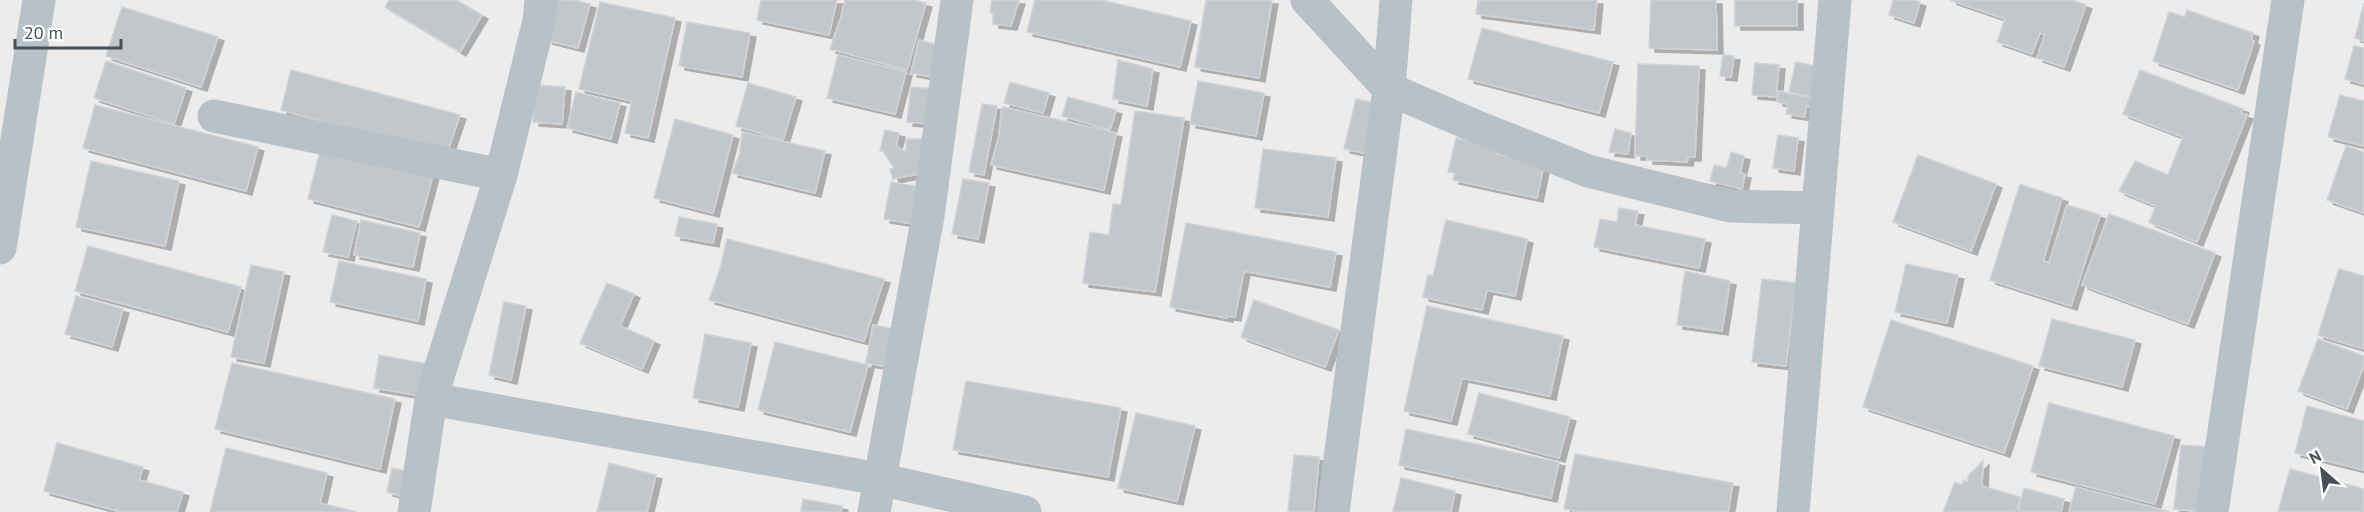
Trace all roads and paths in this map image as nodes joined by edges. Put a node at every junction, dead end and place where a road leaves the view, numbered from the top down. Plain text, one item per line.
1 (39, 0) edge
2 (541, 0) edge
3 (957, 0) edge
4 (1307, 0) edge
5 (1396, 0) edge
6 (1835, 0) edge
7 (2288, 0) edge
8 (1389, 89) junction
9 (214, 116) dead end
10 (501, 176) junction
11 (1818, 208) junction
12 (0, 248) edge
13 (431, 399) junction
14 (879, 478) junction
15 (414, 512) edge
16 (874, 512) edge
17 (1025, 512) edge
18 (1333, 512) edge
19 (1793, 512) edge
20 (2212, 512) edge

1 - 12 street
2 - 10 street
3 - 14 street
4 - 8 street
5 - 8 street
6 - 11 street
7 - 20 street
8 - 11 street
8 - 18 street
9 - 10 street
10 - 13 street
11 - 19 street
13 - 14 street
13 - 15 street
14 - 16 street
14 - 17 street

